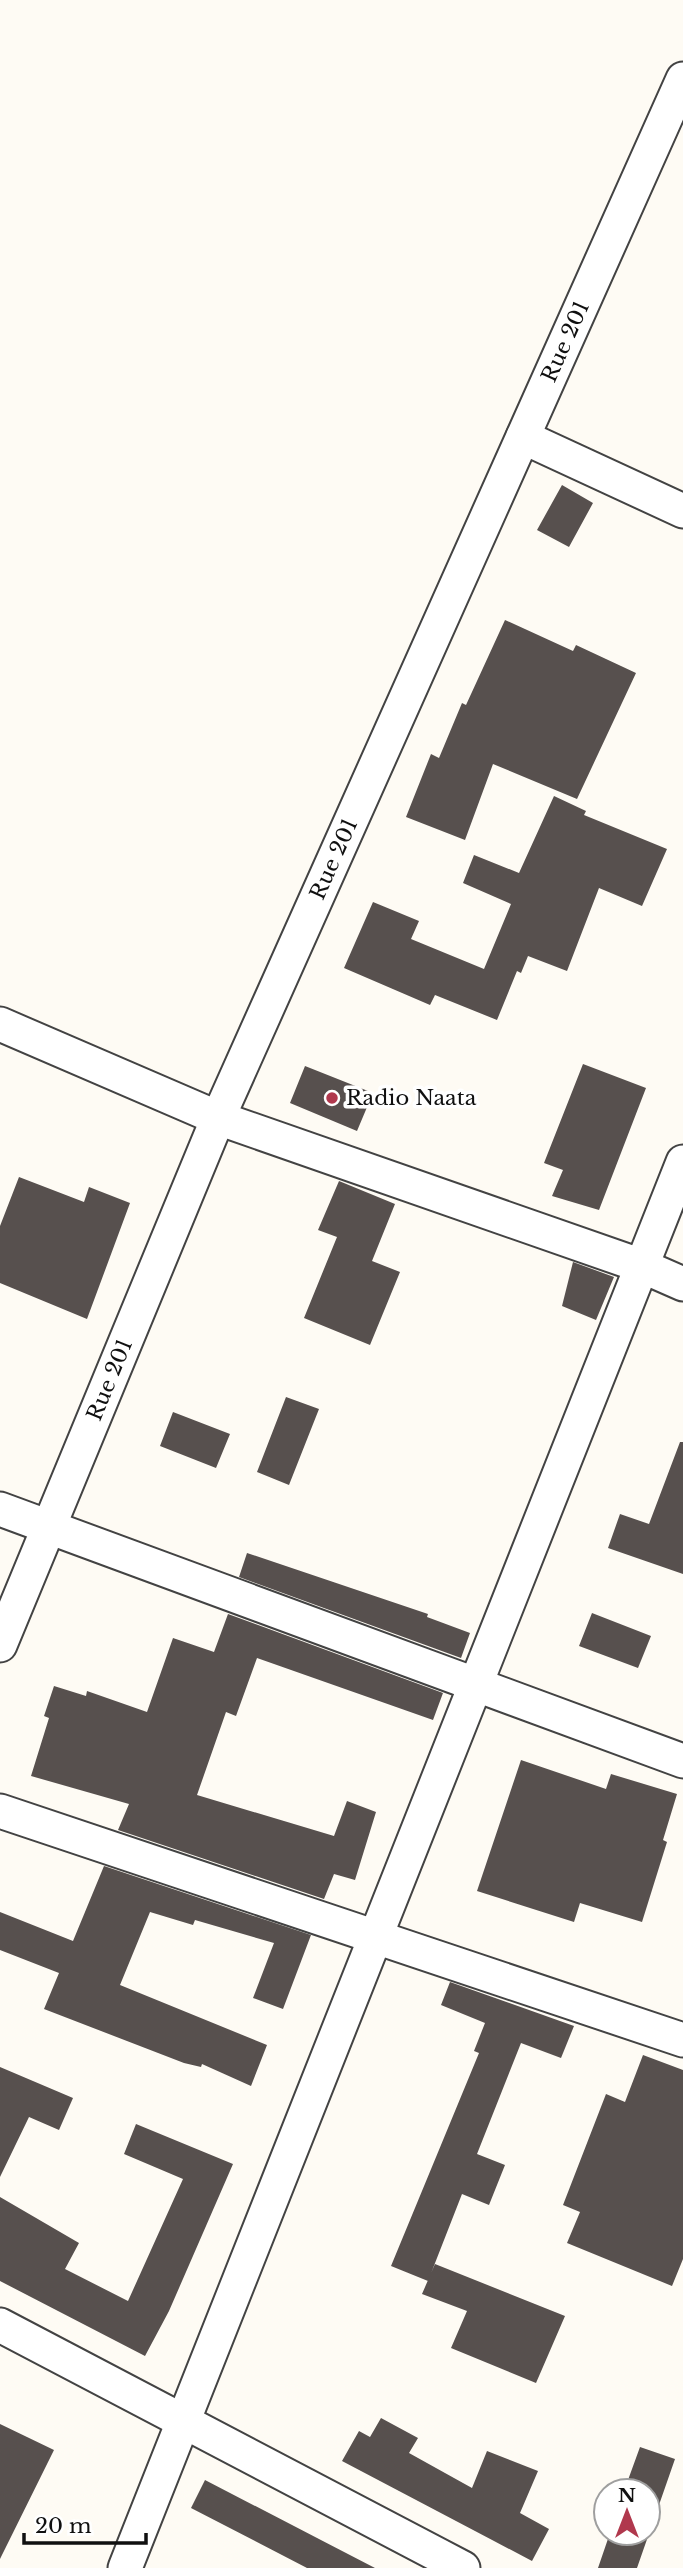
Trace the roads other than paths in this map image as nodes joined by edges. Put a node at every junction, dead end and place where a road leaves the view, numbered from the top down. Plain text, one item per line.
1 (683, 79) edge
2 (523, 437) junction
3 (683, 511) edge
4 (0, 1024) edge
5 (218, 1118) junction
6 (683, 1161) edge
7 (642, 1266) junction
8 (683, 1284) edge
9 (0, 1509) edge
10 (51, 1527) junction
11 (0, 1645) edge
12 (474, 1684) junction
13 (683, 1761) edge
14 (0, 1811) edge
15 (374, 1936) junction
16 (683, 2040) edge
17 (0, 2325) edge
18 (183, 2422) junction
19 (125, 2568) edge
20 (463, 2568) edge

1 - 2 street, Rue 201
2 - 3 street
2 - 5 street, Rue 201
4 - 5 street
5 - 7 street
5 - 10 street, Rue 201
6 - 7 street
7 - 8 street
7 - 12 street
9 - 10 street
10 - 11 street, Rue 201
10 - 12 street
12 - 13 street
12 - 15 street
14 - 15 street
15 - 16 street
15 - 18 street
17 - 18 street
18 - 19 street
18 - 20 street

